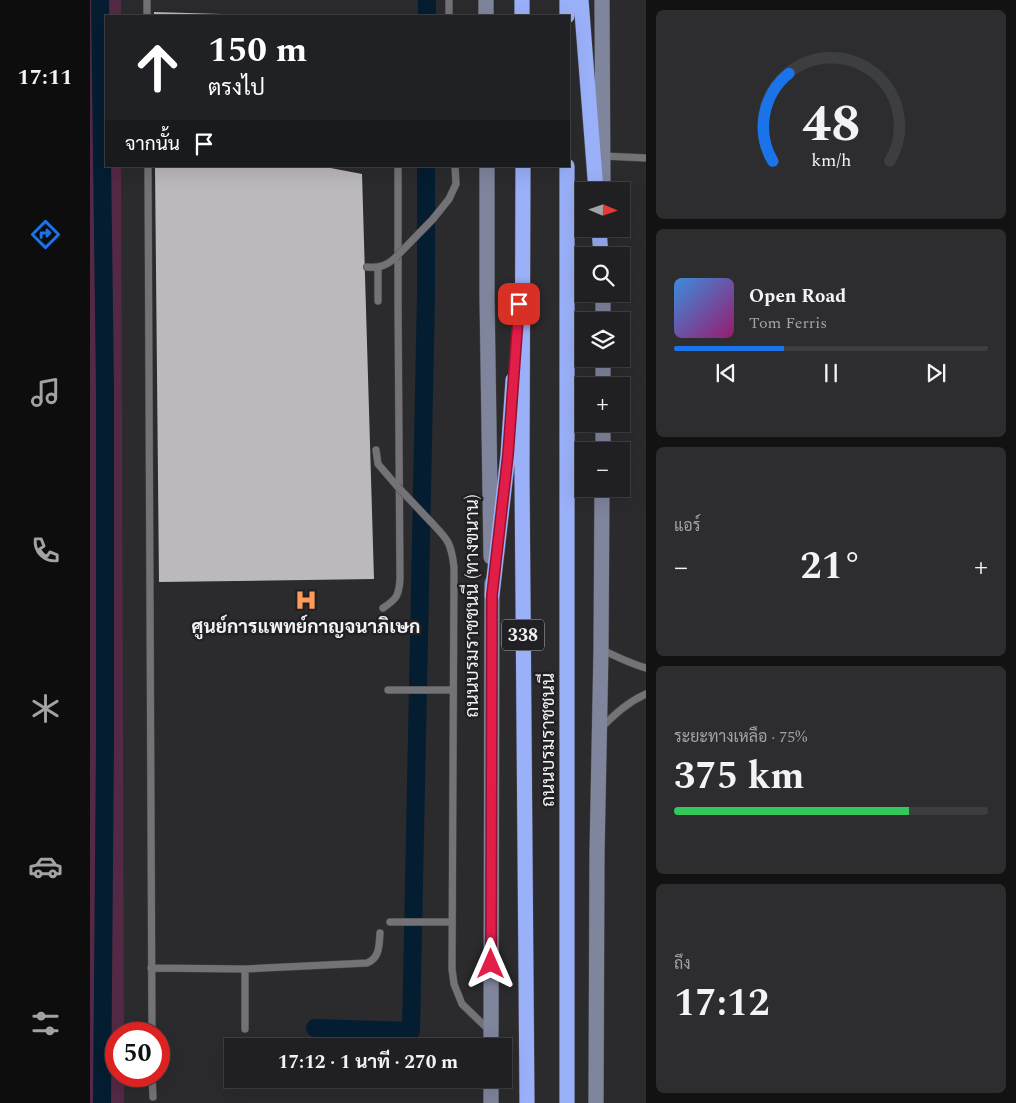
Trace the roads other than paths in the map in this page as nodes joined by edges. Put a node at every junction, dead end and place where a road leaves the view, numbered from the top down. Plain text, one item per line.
1 (147, 0) edge
2 (449, 0) edge
3 (486, 0) edge
4 (522, 0) edge
5 (567, 0) edge
6 (581, 0) edge
7 (602, 0) edge
8 (147, 15) edge
9 (449, 15) edge
10 (486, 15) edge
11 (522, 15) edge
12 (567, 15) edge
13 (603, 156) junction
14 (646, 158) edge
15 (148, 167) edge
16 (398, 167) edge
17 (455, 167) edge
18 (487, 167) edge
19 (523, 167) edge
20 (567, 167) edge
21 (595, 182) edge
22 (603, 182) edge
23 (523, 247) junction
24 (367, 267) dead end
25 (378, 268) junction
26 (378, 301) dead end
27 (376, 450) dead end
28 (602, 497) edge
29 (492, 595) junction
30 (383, 608) dead end
31 (601, 650) junction
32 (646, 668) edge
33 (388, 690) dead end
34 (453, 690) junction
35 (646, 694) edge
36 (599, 730) junction
37 (390, 922) dead end
38 (452, 922) junction
39 (380, 933) dead end
40 (151, 968) junction
41 (245, 970) junction
42 (152, 1022) edge
43 (244, 1029) dead end
44 (490, 1038) edge
45 (491, 1038) edge
46 (152, 1087) edge
47 (491, 1088) edge
48 (152, 1097) dead end
49 (491, 1103) edge
50 (526, 1103) edge
51 (567, 1103) edge
52 (596, 1103) edge

1 - 8 lane
2 - 9 lane
3 - 10 main road
4 - 11 highway
5 - 12 highway
6 - 21 highway
7 - 13 main road
13 - 14 lane
13 - 22 main road
15 - 40 lane
16 - 30 lane
17 - 25 lane, bridge
18 - 29 main road, ถนนบรมราชชนนี (ทางขนาน) / 338
19 - 23 highway, ถนนบรมราชชนนี / 338
20 - 51 highway, ถนนบรมราชชนนี / 338
23 - 29 highway
23 - 50 highway, ถนนบรมราชชนนี / 338
24 - 25 lane
25 - 26 lane
27 - 34 lane, bridge
28 - 31 main road
29 - 45 main road, ถนนบรมราชชนนี (ทางขนาน) / 338
31 - 32 lane
31 - 36 main road
33 - 34 lane
34 - 38 lane
35 - 36 lane
36 - 52 main road
37 - 38 lane
38 - 44 lane
39 - 41 lane
40 - 41 lane
40 - 42 lane
41 - 43 lane
46 - 48 lane
47 - 49 main road

